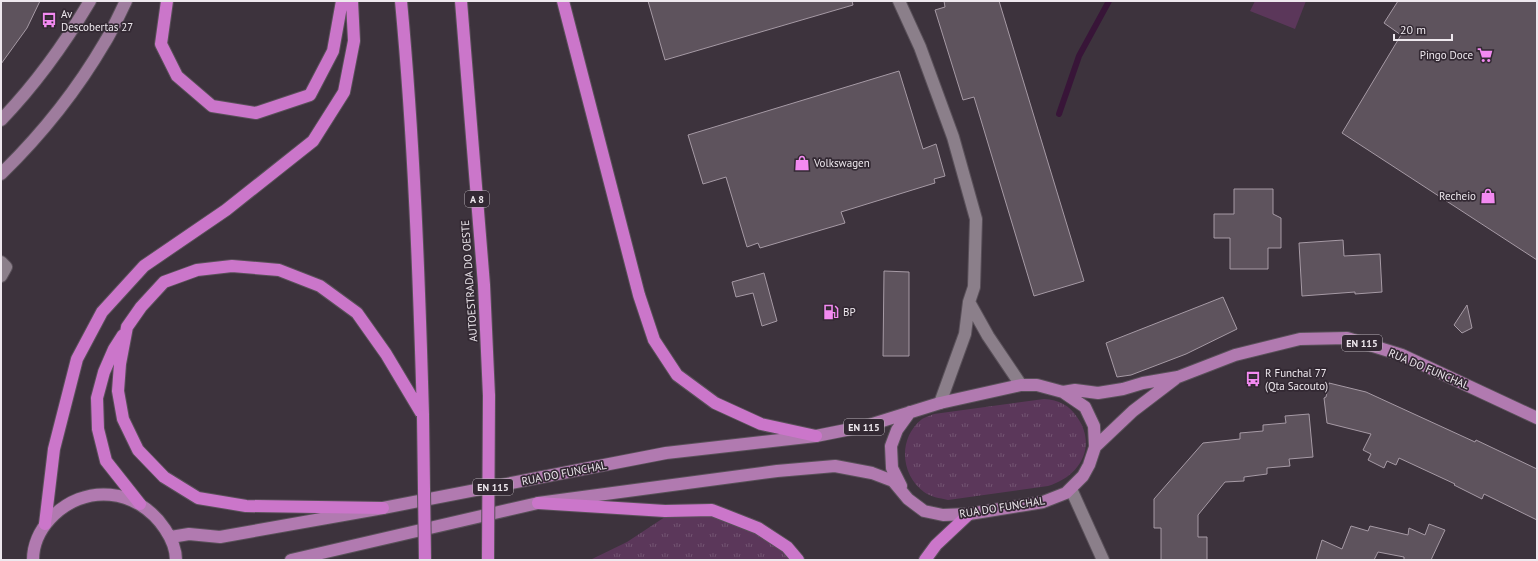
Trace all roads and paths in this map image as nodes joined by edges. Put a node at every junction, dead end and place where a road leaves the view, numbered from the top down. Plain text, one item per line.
1 (90, 1) edge
2 (126, 1) edge
3 (167, 1) edge
4 (342, 1) edge
5 (352, 1) edge
6 (401, 1) edge
7 (461, 1) edge
8 (563, 1) edge
9 (899, 1) edge
10 (1, 120) edge
11 (1, 174) edge
12 (1, 262) edge
13 (1, 276) edge
14 (969, 302) junction
15 (127, 327) junction
16 (1178, 377) junction
17 (1021, 385) junction
18 (1063, 392) junction
19 (940, 403) junction
20 (910, 412) junction
21 (423, 416) junction
22 (1537, 418) edge
23 (816, 436) junction
24 (1095, 447) junction
25 (1071, 489) junction
26 (908, 499) junction
27 (538, 503) junction
28 (140, 504) junction
29 (383, 508) junction
30 (969, 514) junction
31 (45, 524) junction
32 (171, 537) junction
33 (31, 558) edge
34 (176, 560) edge
35 (291, 560) edge
36 (425, 560) edge
37 (488, 560) edge
38 (798, 560) edge
39 (925, 560) edge
40 (1103, 560) edge

1 - 10 main road
2 - 11 main road
3 - 4 highway
5 - 31 highway
6 - 21 highway
7 - 37 highway, AUTOESTRADA DO OESTE / A 8, bridge
8 - 23 highway
9 - 14 street
12 - 13 street
14 - 17 street
14 - 19 street
15 - 21 highway
15 - 28 highway
15 - 29 highway
16 - 18 main road, RUA DO FUNCHAL
16 - 22 main road, RUA DO FUNCHAL / EN 115
16 - 24 main road, RUA DO FUNCHAL
17 - 18 main road, RUA DO FUNCHAL
17 - 19 main road, RUA DO FUNCHAL
18 - 24 main road, RUA DO FUNCHAL
19 - 20 main road, RUA DO FUNCHAL
20 - 23 main road, RUA DO FUNCHAL / EN 115
20 - 26 main road, RUA DO FUNCHAL
21 - 36 highway, bridge
23 - 29 main road, RUA DO FUNCHAL / EN 115
24 - 25 main road, RUA DO FUNCHAL
25 - 30 main road, RUA DO FUNCHAL
25 - 40 street
26 - 27 main road, RUA DO FUNCHAL / EN 115
26 - 30 main road, RUA DO FUNCHAL
27 - 35 main road, RUA DO FUNCHAL / EN 115
27 - 38 highway
28 - 31 main road
28 - 32 main road
29 - 32 main road, RUA DO FUNCHAL / EN 115
30 - 39 highway
31 - 33 main road
32 - 34 main road

